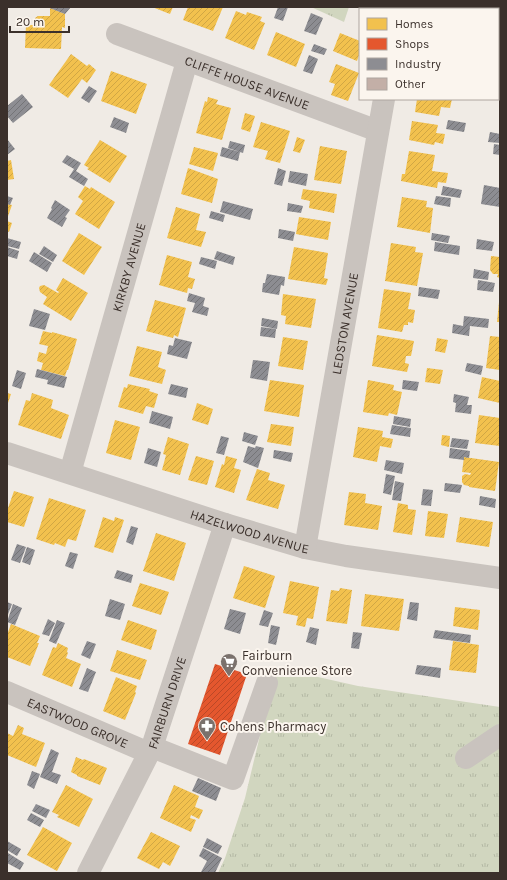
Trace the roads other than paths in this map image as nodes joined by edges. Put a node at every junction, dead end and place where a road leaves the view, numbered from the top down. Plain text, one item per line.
1 (117, 34) dead end
2 (187, 61) junction
3 (384, 100) edge
4 (378, 131) junction
5 (7, 454) edge
6 (70, 474) junction
7 (225, 524) junction
8 (305, 548) junction
9 (500, 578) edge
10 (267, 683) dead end
11 (7, 692) edge
12 (500, 735) edge
13 (150, 750) junction
14 (466, 758) dead end
15 (88, 873) edge

1 - 2 street, CLIFFE HOUSE AVENUE
2 - 4 street, CLIFFE HOUSE AVENUE
2 - 6 street, KIRKBY AVENUE
3 - 4 street, LEDSTON AVENUE
4 - 8 street, LEDSTON AVENUE
5 - 6 street, HAZELWOOD AVENUE
6 - 7 street, HAZELWOOD AVENUE
7 - 8 street, HAZELWOOD AVENUE
7 - 13 street, FAIRBURN DRIVE
8 - 9 street, HAZELWOOD AVENUE
10 - 13 street, EASTWOOD GROVE
11 - 13 street, EASTWOOD GROVE
12 - 14 street
13 - 15 street, FAIRBURN DRIVE

